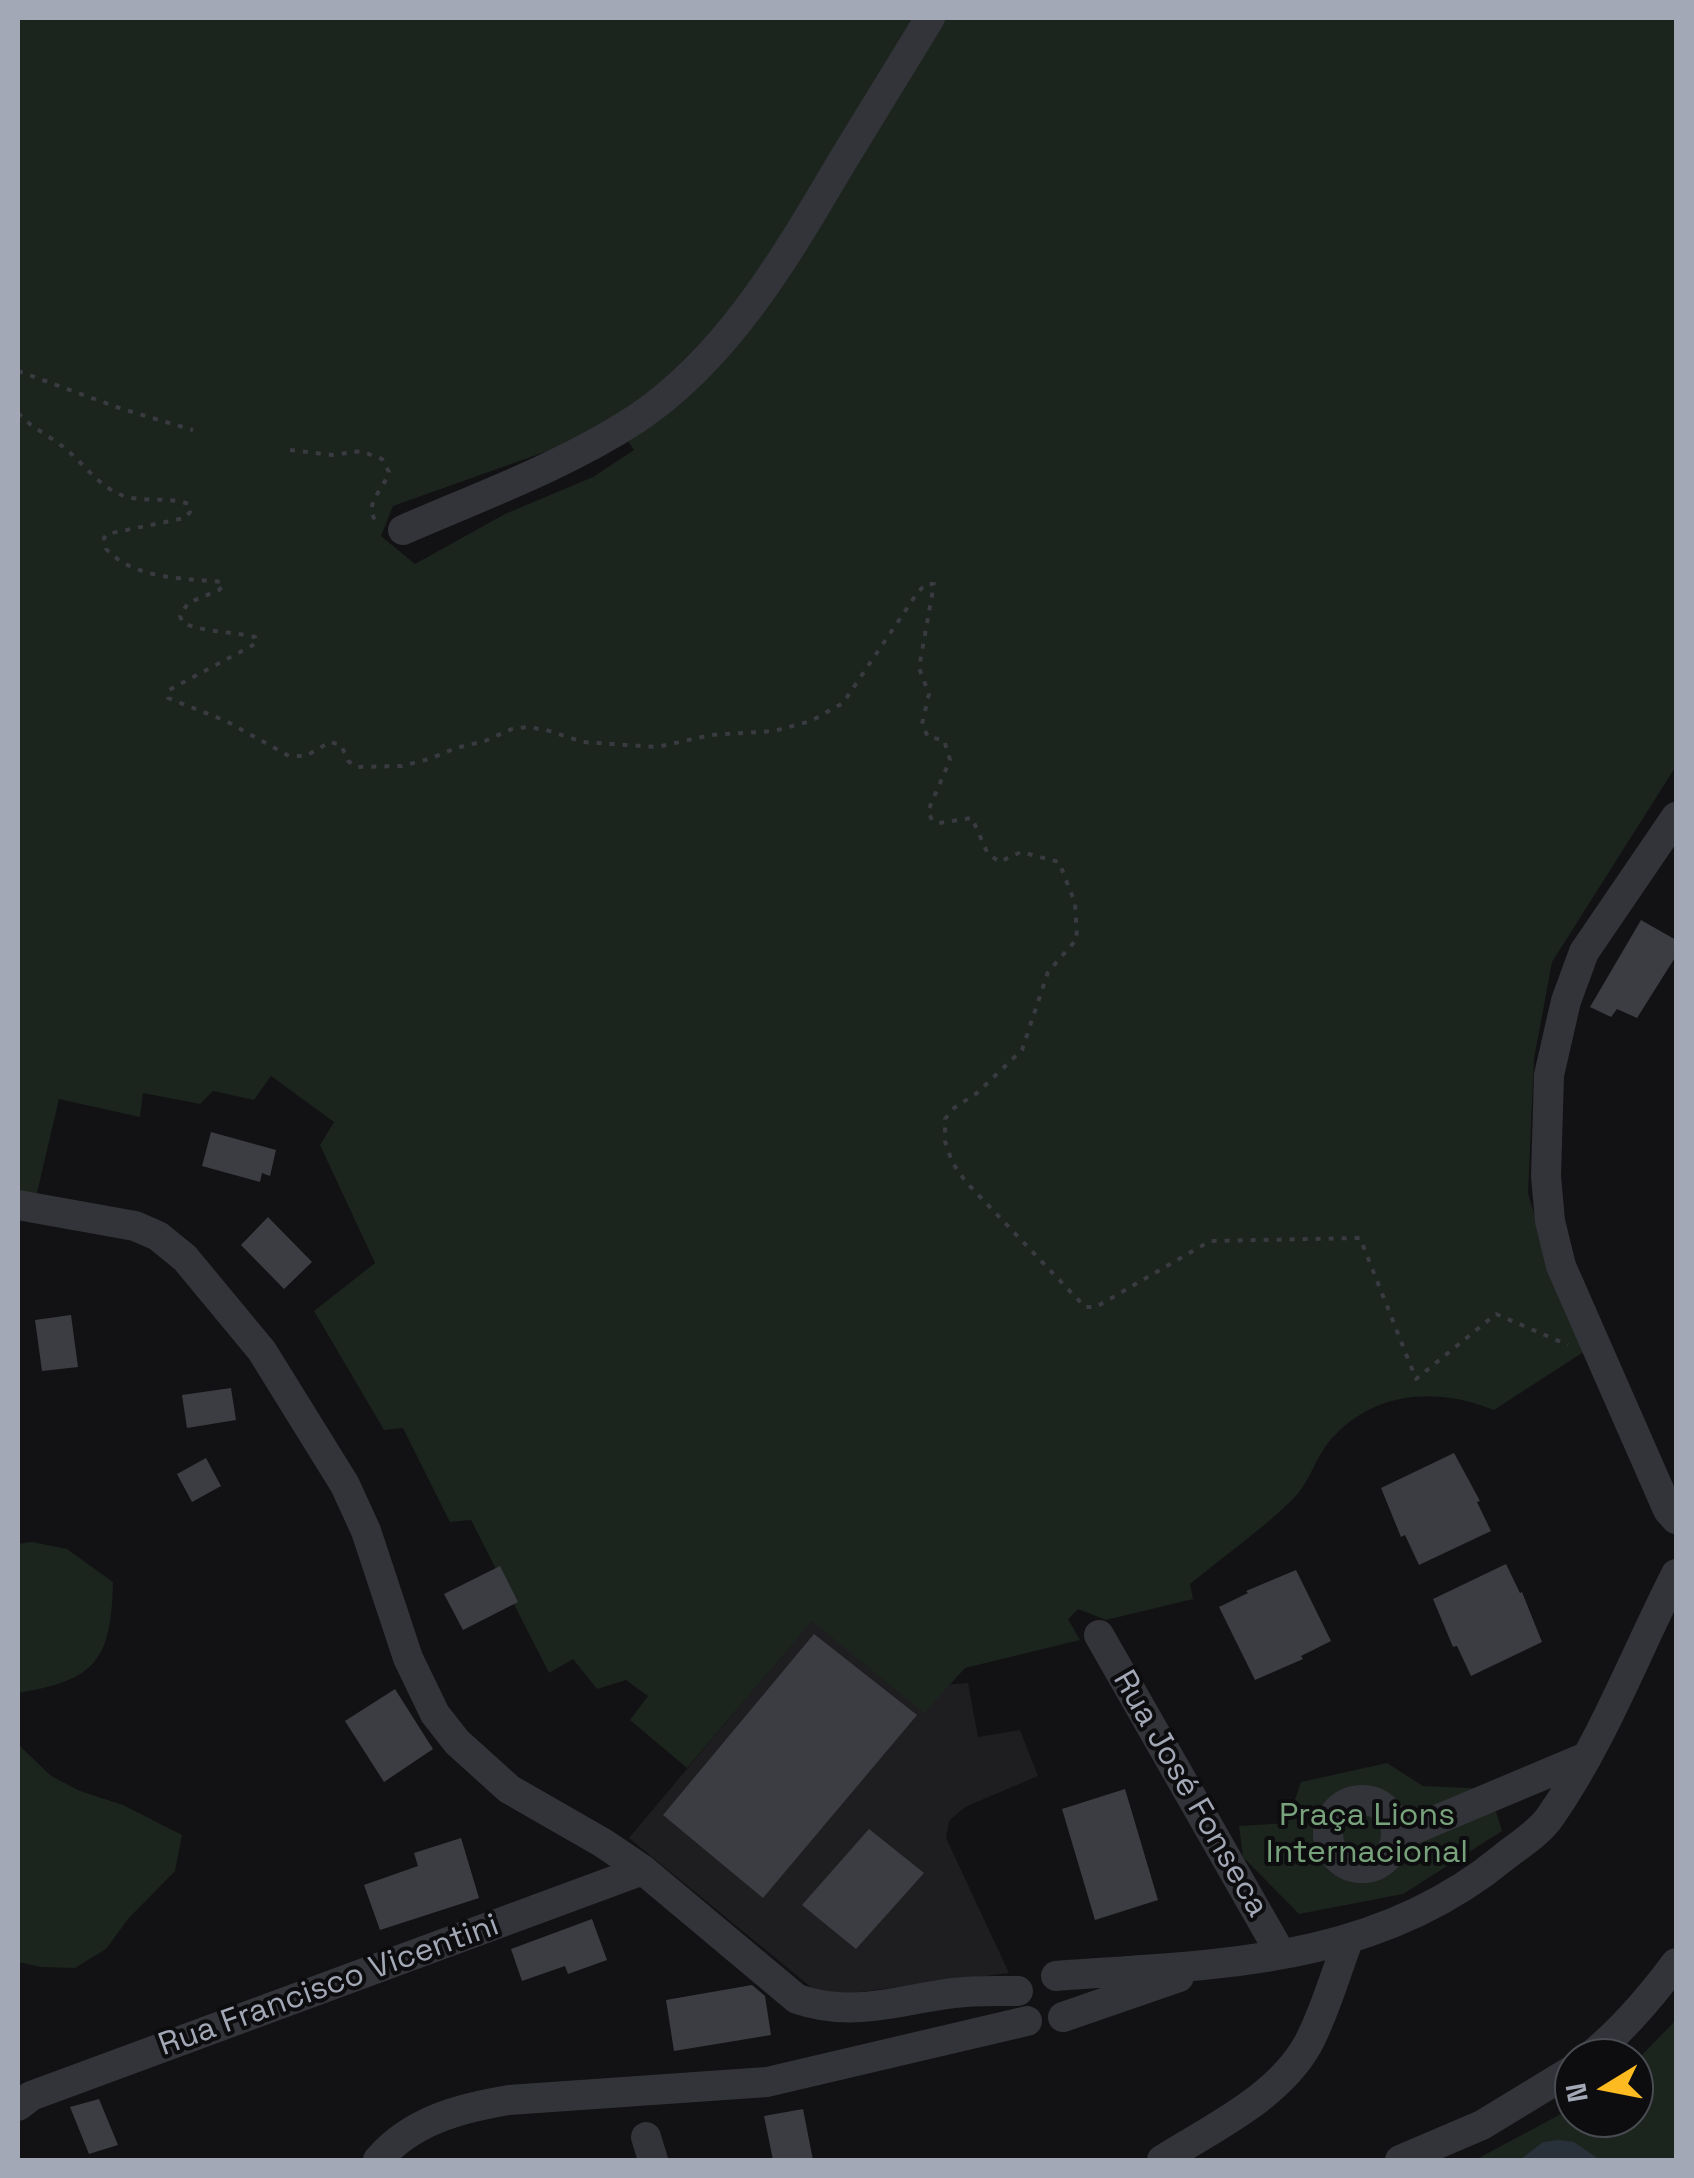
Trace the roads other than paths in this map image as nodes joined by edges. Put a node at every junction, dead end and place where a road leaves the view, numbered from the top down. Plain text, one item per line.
1 (930, 18) edge
2 (403, 530) road end
3 (1676, 816) edge
4 (18, 1205) edge
5 (1676, 1519) edge
6 (1676, 1574) edge
7 (1676, 1610) edge
8 (1649, 1627) junction
9 (1099, 1635) dead end
10 (1586, 1757) junction
11 (1396, 1837) dead end
12 (643, 1870) junction
13 (1348, 1941) junction
14 (1281, 1954) junction
15 (1229, 1962) junction
16 (1676, 1963) edge
17 (1056, 1976) junction
18 (1018, 1991) junction
19 (1063, 2017) junction
20 (1027, 2021) junction
21 (1612, 2038) edge
22 (1554, 2081) edge
23 (18, 2106) edge
24 (378, 2160) edge
25 (1162, 2160) edge
26 (1400, 2160) edge

1 - 2 street
3 - 5 street
4 - 12 street
6 - 8 street
7 - 8 street
8 - 10 street
9 - 14 street, Rua José Fonseca
10 - 11 street
10 - 13 street
12 - 18 street
12 - 23 street, Rua Francisco Vicentini
13 - 14 street
13 - 25 street
14 - 15 street
15 - 17 street
15 - 19 street
16 - 21 street
17 - 18 street
17 - 19 street
18 - 20 street
19 - 20 street
20 - 24 street
22 - 26 street

